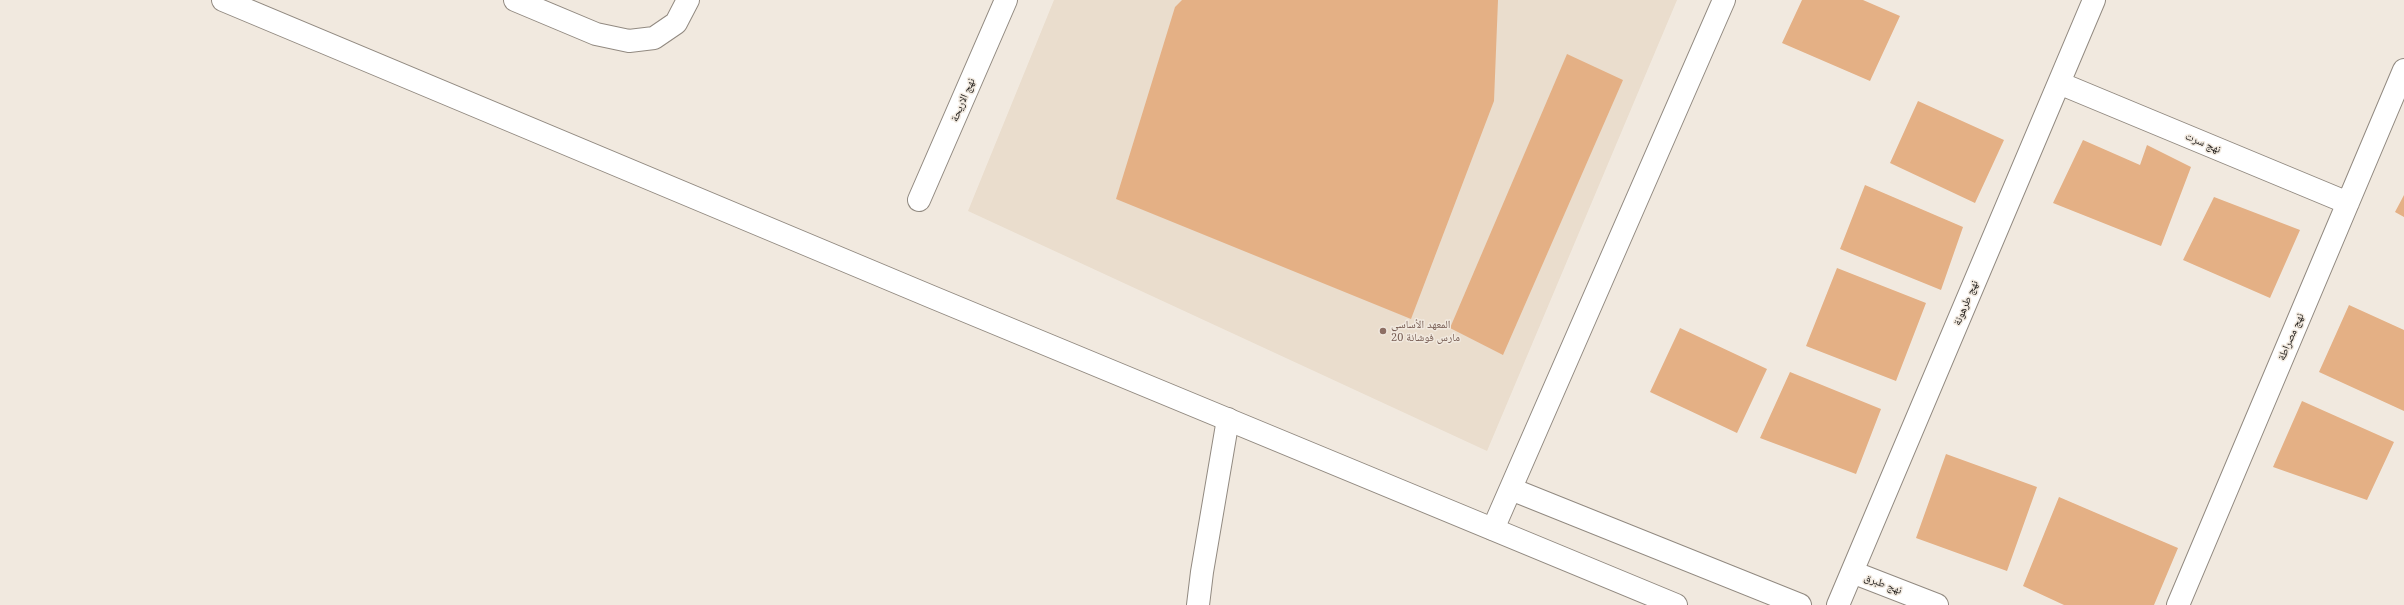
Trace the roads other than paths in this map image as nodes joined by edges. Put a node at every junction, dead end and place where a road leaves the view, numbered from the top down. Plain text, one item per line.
1 (223, 0) edge
2 (515, 0) edge
3 (688, 0) edge
4 (1006, 0) edge
5 (1724, 0) edge
6 (2094, 0) edge
7 (2404, 70) edge
8 (2059, 83) junction
9 (919, 200) dead end
10 (2348, 203) junction
11 (1228, 419) junction
12 (1511, 489) junction
13 (1493, 529) junction
14 (1852, 572) junction
15 (1198, 605) edge
16 (1676, 605) edge
17 (1800, 605) edge
18 (1838, 605) edge
19 (1937, 605) edge
20 (2178, 605) edge

1 - 11 street
2 - 3 street
4 - 9 street, نهج الاريحة
5 - 12 street
6 - 8 street, نهج طرهونة
7 - 10 street, نهج مصراطة
8 - 10 street, نهج سرت
8 - 14 street, نهج طرهونة
10 - 20 street, نهج مصراطة
11 - 13 street
11 - 15 street
12 - 13 street
12 - 17 street
13 - 16 street
14 - 18 street, نهج طرهونة
14 - 19 street, نهج طبرق

